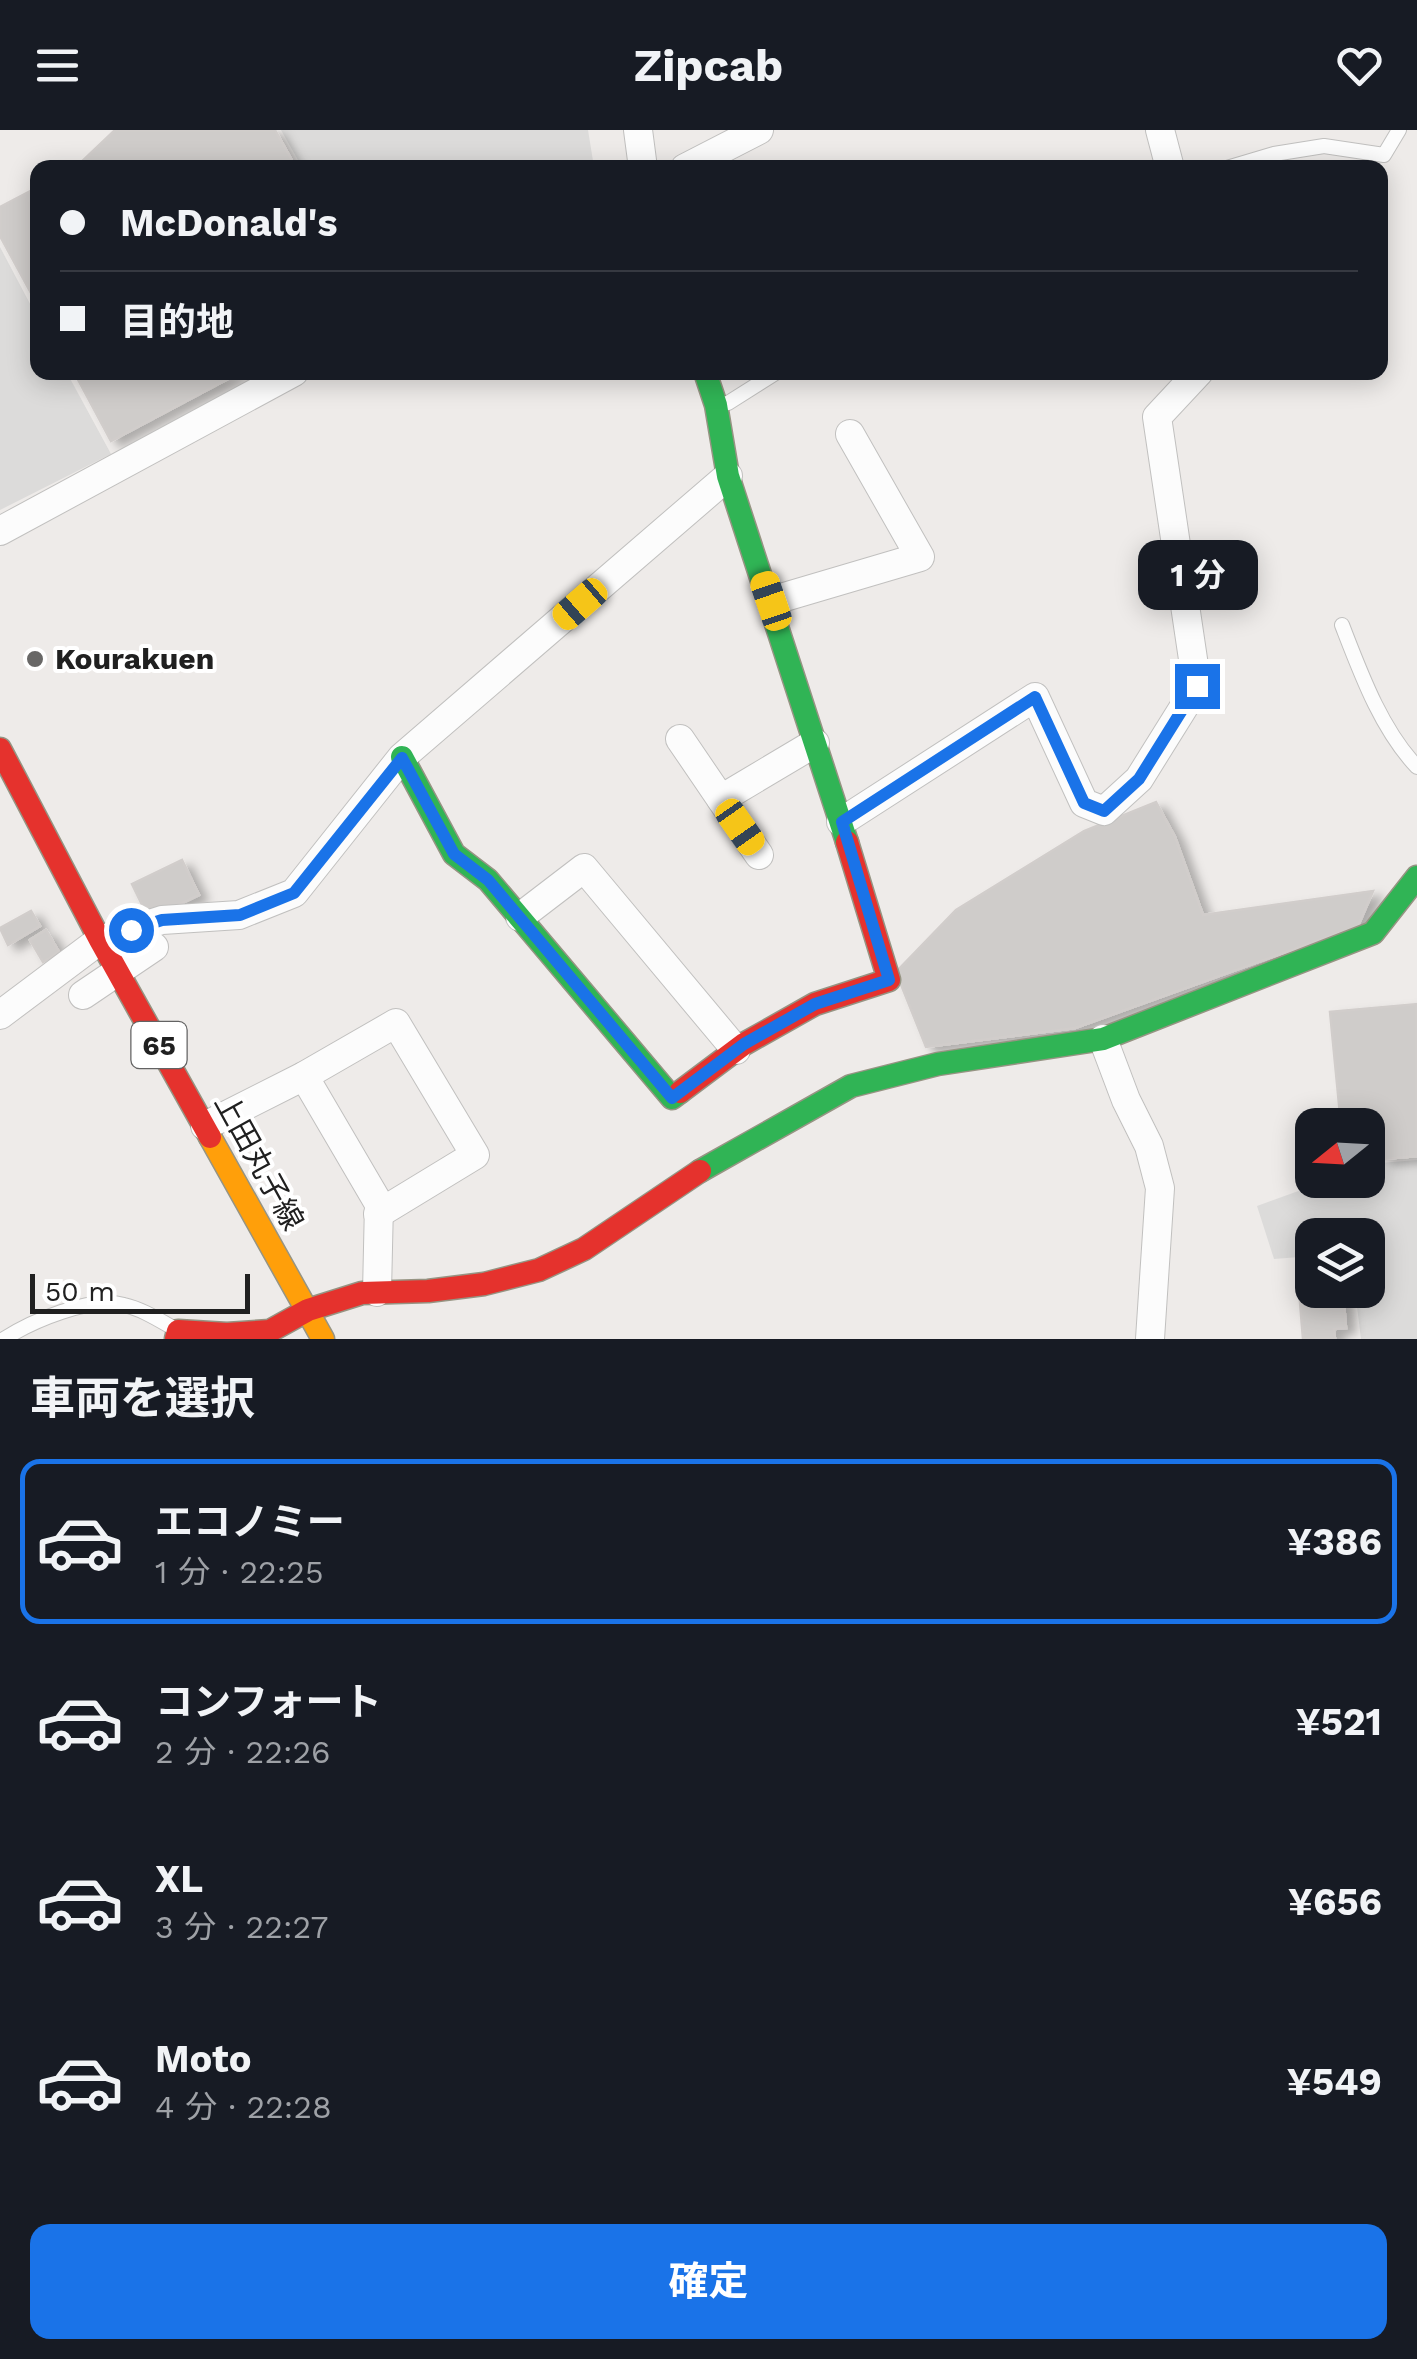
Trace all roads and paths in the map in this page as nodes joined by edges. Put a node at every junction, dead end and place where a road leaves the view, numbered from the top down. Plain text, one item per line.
1 (638, 130) edge
2 (759, 130) edge
3 (1160, 130) edge
4 (1399, 130) edge
5 (642, 160) edge
6 (701, 160) edge
7 (1168, 160) edge
8 (1253, 160) edge
9 (279, 380) edge
10 (708, 380) edge
11 (764, 380) edge
12 (1192, 380) edge
13 (716, 406) junction
14 (850, 434) dead end
15 (728, 476) junction
16 (0, 531) edge
17 (771, 601) junction
18 (1342, 625) dead end
19 (680, 739) dead end
20 (815, 743) junction
21 (0, 749) edge
22 (402, 758) junction
23 (1417, 767) edge
24 (721, 800) junction
25 (842, 822) junction
26 (759, 854) dead end
27 (1417, 877) edge
28 (520, 917) junction
29 (100, 940) junction
30 (154, 946) dead end
31 (83, 995) dead end
32 (0, 1016) edge
33 (1104, 1038) junction
34 (736, 1050) junction
35 (304, 1076) junction
36 (204, 1126) junction
37 (378, 1214) junction
38 (377, 1292) junction
39 (308, 1310) junction
40 (177, 1335) edge
41 (4, 1339) edge
42 (324, 1339) edge
43 (1150, 1339) edge

1 - 5 street
2 - 6 street
3 - 7 street
4 - 8 lane
9 - 16 street
10 - 13 street
11 - 13 lane
12 - 25 street
13 - 15 street
14 - 17 street
15 - 17 street
15 - 22 street
17 - 20 street
18 - 23 lane
19 - 24 street
20 - 24 street
20 - 25 street
21 - 29 street, 上田丸子線 / 65
22 - 28 street
22 - 29 street
24 - 26 street
25 - 34 street
27 - 33 street
28 - 34 street
28 - 34 street
29 - 32 street
29 - 36 street, 上田丸子線 / 65
30 - 31 street
33 - 38 street
33 - 43 street
35 - 36 street
35 - 37 street
35 - 37 street
36 - 39 street, 上田丸子線 / 65
37 - 38 street
38 - 39 street
39 - 40 street
39 - 42 street, 上田丸子線 / 65
40 - 41 lane

